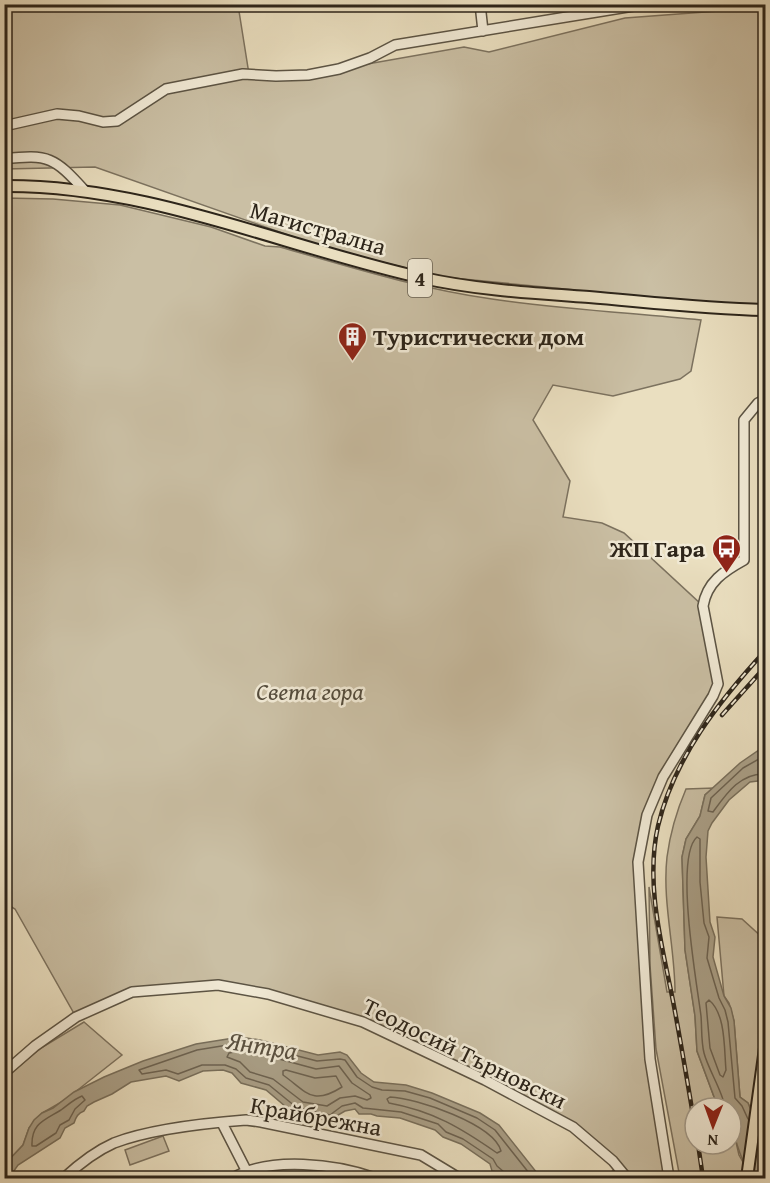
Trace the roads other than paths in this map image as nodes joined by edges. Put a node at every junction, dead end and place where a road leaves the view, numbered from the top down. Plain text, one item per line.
1 (480, 4) edge
2 (646, 4) edge
3 (483, 31) junction
4 (4, 126) edge
5 (4, 159) edge
6 (4, 186) edge
7 (85, 190) junction
8 (4, 194) edge
9 (765, 312) edge
10 (765, 399) edge
11 (765, 1041) edge
12 (4, 1073) edge
13 (222, 1123) junction
14 (246, 1170) junction
15 (64, 1179) edge
16 (233, 1179) edge
17 (375, 1179) edge
18 (459, 1179) edge
19 (627, 1179) edge
20 (669, 1179) edge
21 (747, 1179) edge

1 - 3 street
2 - 3 street
3 - 4 street
5 - 7 street
6 - 7 main road, Магистрална / 4
7 - 9 main road, Магистрална / 4
8 - 9 main road, Магистрална / 4
10 - 20 street
11 - 21 main road
12 - 19 street, Теодосий Търновски
13 - 14 street
13 - 15 street, Крайбрежна
13 - 18 street, Крайбрежна
14 - 16 street
14 - 17 street

